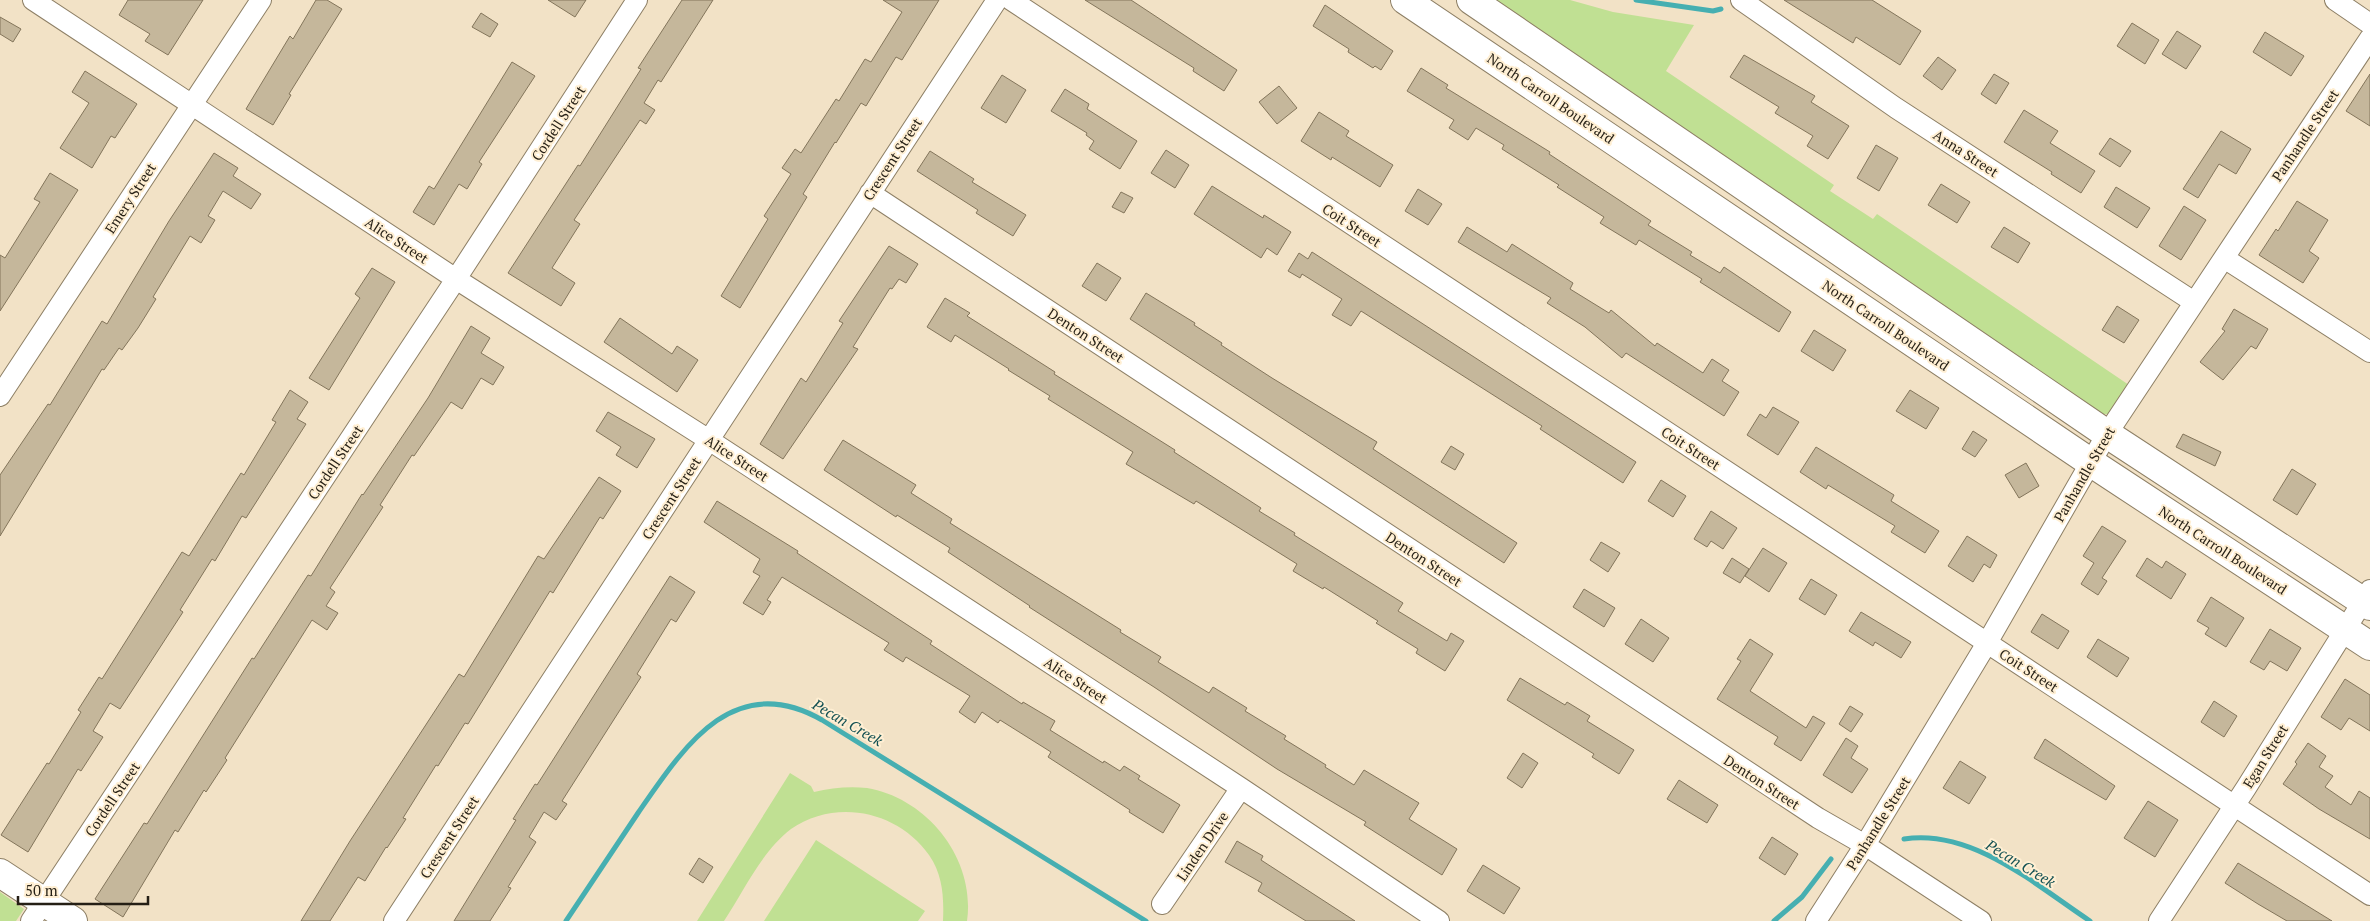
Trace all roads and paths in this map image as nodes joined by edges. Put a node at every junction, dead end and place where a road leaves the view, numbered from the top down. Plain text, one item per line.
1 (33, 0) edge
2 (260, 0) edge
3 (637, 0) edge
4 (997, 0) edge
5 (1011, 0) edge
6 (1405, 0) edge
7 (1471, 0) edge
8 (1741, 0) edge
9 (2335, 0) edge
10 (2370, 24) edge
11 (2370, 38) edge
12 (192, 105) junction
13 (870, 193) junction
14 (2224, 258) junction
15 (456, 279) junction
16 (2194, 302) junction
17 (2370, 352) edge
18 (0, 396) edge
19 (2107, 434) junction
20 (709, 440) junction
21 (2090, 462) junction
22 (2368, 599) edge
23 (2344, 630) junction
24 (1987, 643) junction
25 (2370, 646) edge
26 (1241, 788) junction
27 (2234, 806) junction
28 (1865, 846) junction
29 (0, 873) edge
30 (2370, 895) edge
31 (1162, 904) dead end
32 (37, 911) edge
33 (73, 921) edge
34 (394, 921) edge
35 (1439, 921) edge
36 (1816, 921) edge
37 (1981, 921) edge
38 (2158, 921) edge

1 - 12 street, Alice Street
2 - 12 street, Emery Street
3 - 15 street, Cordell Street
4 - 13 street, Crescent Street
5 - 24 street, Coit Street
6 - 21 main road, North Carroll Boulevard
7 - 19 main road
8 - 16 street, Anna Street
9 - 10 street
11 - 14 street, Panhandle Street
12 - 15 street, Alice Street
12 - 18 street, Emery Street
13 - 20 street, Crescent Street
13 - 28 street, Denton Street
14 - 16 street, Panhandle Street
14 - 17 street
15 - 20 street, Alice Street
15 - 32 street, Cordell Street
16 - 19 street, Panhandle Street
19 - 21 street, Panhandle Street
19 - 22 main road
20 - 26 street, Alice Street
20 - 34 street, Crescent Street
21 - 23 main road, North Carroll Boulevard
21 - 24 street, Panhandle Street
22 - 23 street, Egan Street
23 - 25 main road, North Carroll Boulevard
23 - 27 street, Egan Street
24 - 27 street, Coit Street
24 - 28 street, Panhandle Street
26 - 31 street, Linden Drive
26 - 35 street, Alice Street
27 - 30 street, Coit Street
27 - 38 street, Egan Street
28 - 36 street, Panhandle Street
28 - 37 street, Denton Street
29 - 32 main road
32 - 33 main road

